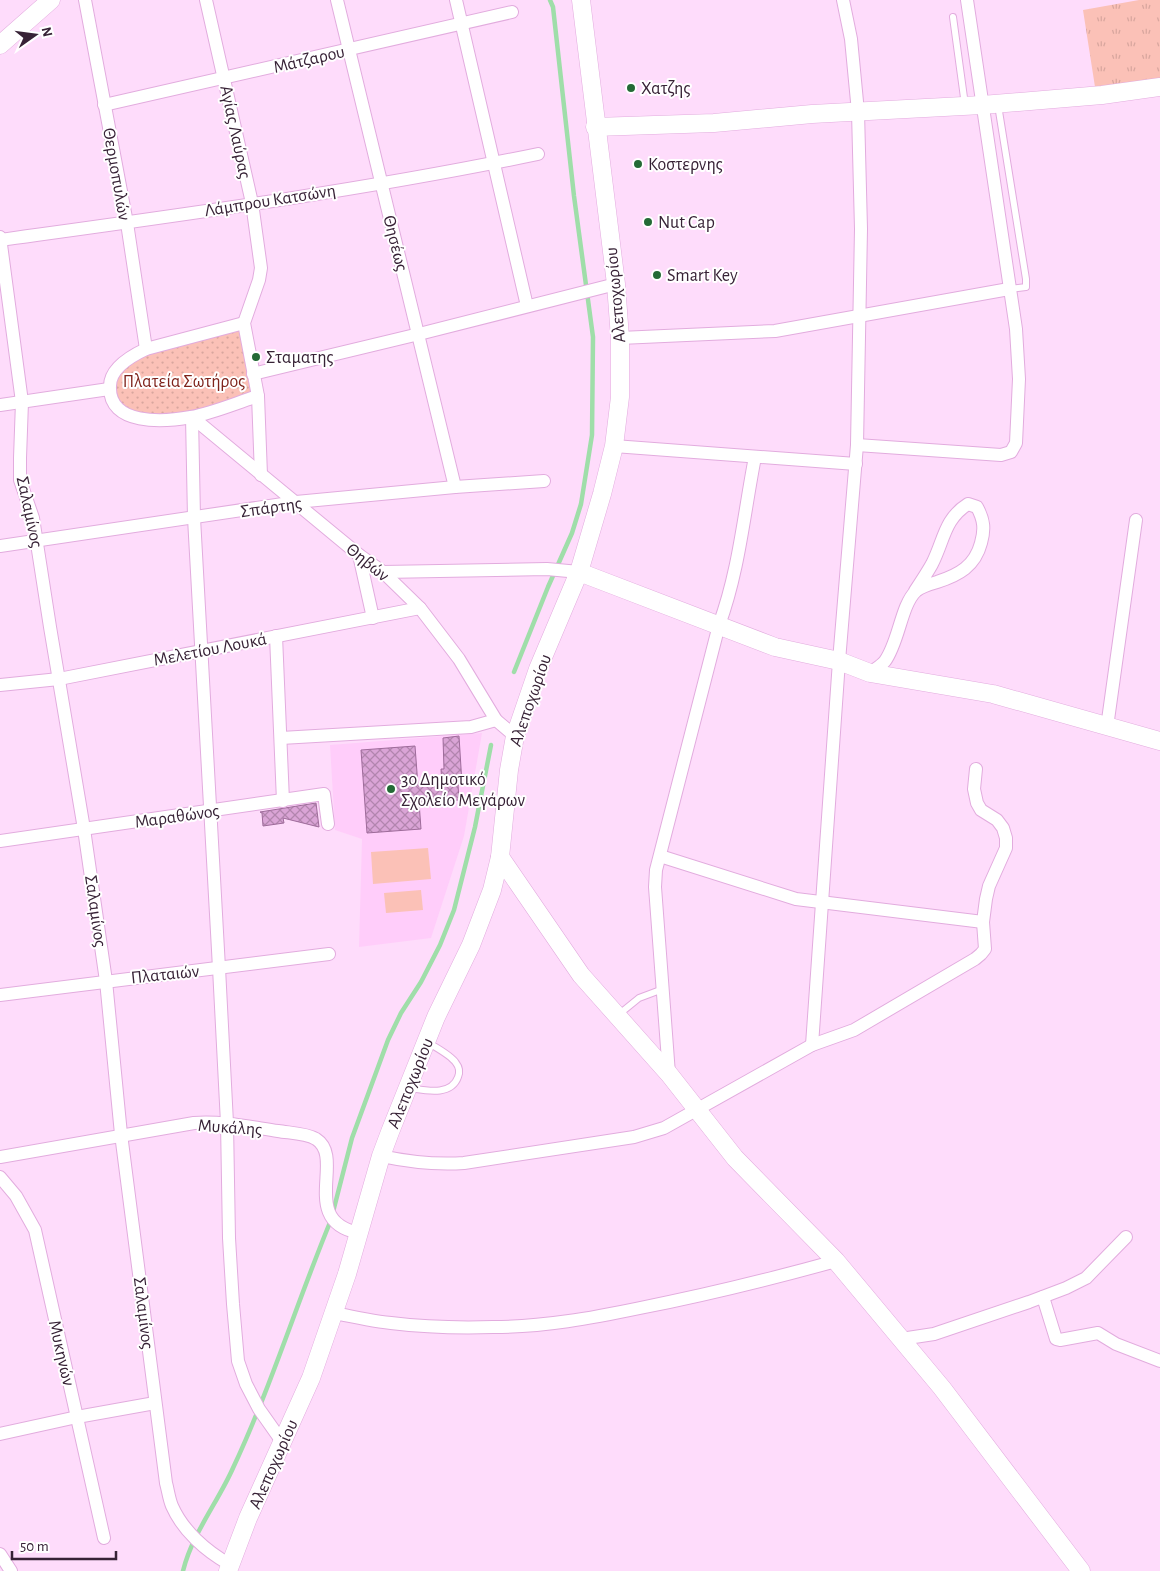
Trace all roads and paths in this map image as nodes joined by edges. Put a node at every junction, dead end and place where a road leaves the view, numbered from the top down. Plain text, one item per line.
1 (51, 0) edge
2 (85, 0) edge
3 (206, 0) edge
4 (337, 0) edge
5 (456, 0) edge
6 (581, 0) edge
7 (843, 0) edge
8 (967, 0) edge
9 (512, 12) dead end
10 (953, 17) dead end
11 (462, 24) junction
12 (0, 45) edge
13 (350, 49) junction
14 (224, 77) junction
15 (1160, 87) edge
16 (104, 105) junction
17 (982, 105) junction
18 (858, 112) junction
19 (595, 127) junction
20 (538, 154) dead end
21 (493, 163) junction
22 (380, 182) junction
23 (252, 203) junction
24 (127, 223) junction
25 (0, 239) edge
26 (608, 286) junction
27 (4, 290) edge
28 (1009, 290) junction
29 (527, 306) junction
30 (859, 315) junction
31 (244, 323) junction
32 (419, 334) junction
33 (620, 338) junction
34 (146, 350) junction
35 (253, 374) junction
36 (109, 389) junction
37 (258, 396) junction
38 (22, 402) junction
39 (0, 405) edge
40 (192, 417) junction
41 (857, 445) junction
42 (614, 446) junction
43 (755, 456) junction
44 (856, 464) junction
45 (261, 475) junction
46 (544, 481) dead end
47 (454, 487) junction
48 (296, 502) junction
49 (194, 518) junction
50 (1136, 520) dead end
51 (37, 541) junction
52 (0, 546) edge
53 (359, 556) junction
54 (383, 572) junction
55 (575, 572) junction
56 (915, 592) junction
57 (420, 608) junction
58 (373, 618) junction
59 (720, 625) junction
60 (276, 636) junction
61 (201, 650) junction
62 (838, 662) junction
63 (870, 673) junction
64 (60, 679) junction
65 (0, 684) edge
66 (496, 720) junction
67 (1107, 727) junction
68 (515, 736) junction
69 (282, 738) junction
70 (1160, 741) edge
71 (976, 768) dead end
72 (284, 801) junction
73 (211, 812) junction
74 (328, 824) dead end
75 (84, 829) junction
76 (0, 840) edge
77 (660, 856) junction
78 (500, 857) junction
79 (823, 902) junction
80 (983, 922) junction
81 (329, 954) dead end
82 (219, 968) junction
83 (106, 981) junction
84 (663, 989) junction
85 (0, 995) edge
86 (617, 1016) junction
87 (426, 1041) junction
88 (812, 1045) junction
89 (669, 1074) junction
90 (407, 1087) junction
91 (698, 1110) junction
92 (227, 1123) junction
93 (121, 1134) junction
94 (381, 1156) junction
95 (0, 1157) edge
96 (0, 1178) edge
97 (359, 1233) junction
98 (1126, 1237) dead end
99 (836, 1261) junction
100 (1043, 1297) junction
101 (335, 1314) junction
102 (901, 1339) junction
103 (1160, 1361) edge
104 (155, 1403) junction
105 (77, 1417) junction
106 (0, 1434) edge
107 (283, 1443) junction
108 (104, 1538) dead end
109 (0, 1554) edge
110 (228, 1568) edge
111 (8, 1569) edge
112 (1081, 1571) edge

1 - 12 street
2 - 16 street, Θερμοπυλών
3 - 14 street, Αγίας Λαύρας
4 - 13 street, Θησέως
5 - 11 street
6 - 19 street, Αλεποχωρίου
7 - 18 street
8 - 17 street
9 - 11 street, Μάτζαρου
10 - 17 lane
11 - 13 street, Μάτζαρου
11 - 21 street
13 - 14 street, Μάτζαρου
13 - 22 street, Θησέως
14 - 16 street, Μάτζαρου
14 - 23 street, Αγίας Λαύρας
15 - 17 street
16 - 24 street, Θερμοπυλών
17 - 18 street
17 - 28 street
17 - 28 lane
18 - 19 street
18 - 30 street
19 - 26 street, Αλεποχωρίου
20 - 21 street, Λάμπρου Κατσώνη
21 - 22 street, Λάμπρου Κατσώνη
21 - 29 street
22 - 23 street, Λάμπρου Κατσώνη
22 - 32 street, Θησέως
23 - 24 street, Λάμπρου Κατσώνη
23 - 31 street, Αγίας Λαύρας
24 - 25 street, Λάμπρου Κατσώνη
24 - 34 street, Θερμοπυλών
25 - 27 street, Σαλαμίνος
26 - 29 street
26 - 33 street, Αλεποχωρίου
27 - 38 street, Σαλαμίνος
28 - 30 street
28 - 41 street
29 - 32 street
30 - 33 street
30 - 41 street
31 - 34 street
31 - 35 street
32 - 35 street
32 - 47 street, Θησέως
33 - 42 street, Αλεποχωρίου
34 - 36 street
35 - 37 street
36 - 38 street
36 - 40 street
37 - 40 street
37 - 45 street
38 - 39 street
38 - 51 street, Σαλαμίνος
40 - 45 street, Θηβών
40 - 49 street
41 - 44 street
42 - 43 street
42 - 55 street, Αλεποχωρίου
43 - 44 street
43 - 59 street
44 - 62 street
45 - 48 street, Θηβών
46 - 47 street, Σπάρτης
47 - 48 street, Σπάρτης
48 - 49 street, Σπάρτης
48 - 53 street, Θηβών
49 - 51 street, Σπάρτης
49 - 61 street
50 - 67 street
51 - 52 street, Σπάρτης
51 - 64 street, Σαλαμίνος
53 - 54 street, Θηβών
53 - 58 street
54 - 55 street
54 - 57 street, Θηβών
55 - 59 street
55 - 68 street, Αλεποχωρίου
56 - 56 street
56 - 63 street
57 - 58 street, Μελετίου Λουκά
57 - 66 street, Θηβών
58 - 60 street, Μελετίου Λουκά
59 - 62 street
59 - 77 street
60 - 61 street, Μελετίου Λουκά
60 - 69 street
61 - 64 street, Μελετίου Λουκά
61 - 73 street
62 - 63 street
62 - 79 street
63 - 67 street
64 - 65 street, Μελετίου Λουκά
64 - 75 street, Σαλαμίνος
66 - 68 street, Θηβών
66 - 69 street
67 - 70 street
68 - 78 street, Αλεποχωρίου
69 - 72 street
71 - 80 street
72 - 73 street, Μαραθώνος
72 - 74 street, Μαραθώνος
73 - 75 street, Μαραθώνος
73 - 82 street
75 - 76 street, Μαραθώνος
75 - 83 street, Σαλαμίνος
77 - 79 street
77 - 84 street
78 - 86 street
78 - 87 street, Αλεποχωρίου
79 - 80 street
79 - 88 street
80 - 88 street
81 - 82 street, Πλαταιών
82 - 83 street, Πλαταιών
82 - 92 street
83 - 85 street, Πλαταιών
83 - 93 street, Σαλαμίνος
84 - 86 lane
84 - 89 street
86 - 89 street
87 - 90 street, Αλεποχωρίου
87 - 90 lane
88 - 91 street
89 - 91 street
90 - 94 street, Αλεποχωρίου
91 - 94 street
91 - 99 street
92 - 93 street, Μυκάλης
92 - 97 street, Μυκάλης
92 - 107 street
93 - 95 street, Μυκάλης
93 - 104 street, Σαλαμίνος
94 - 97 street, Αλεποχωρίου
96 - 105 street, Μυκηνών
97 - 101 street, Αλεποχωρίου
98 - 100 street
99 - 101 street
99 - 102 street
100 - 102 street
100 - 103 street
101 - 107 street, Αλεποχωρίου
102 - 112 street
104 - 105 street
104 - 110 street, Σαλαμίνος
105 - 106 street
105 - 108 street, Μυκηνών
107 - 110 street, Αλεποχωρίου
109 - 111 street

